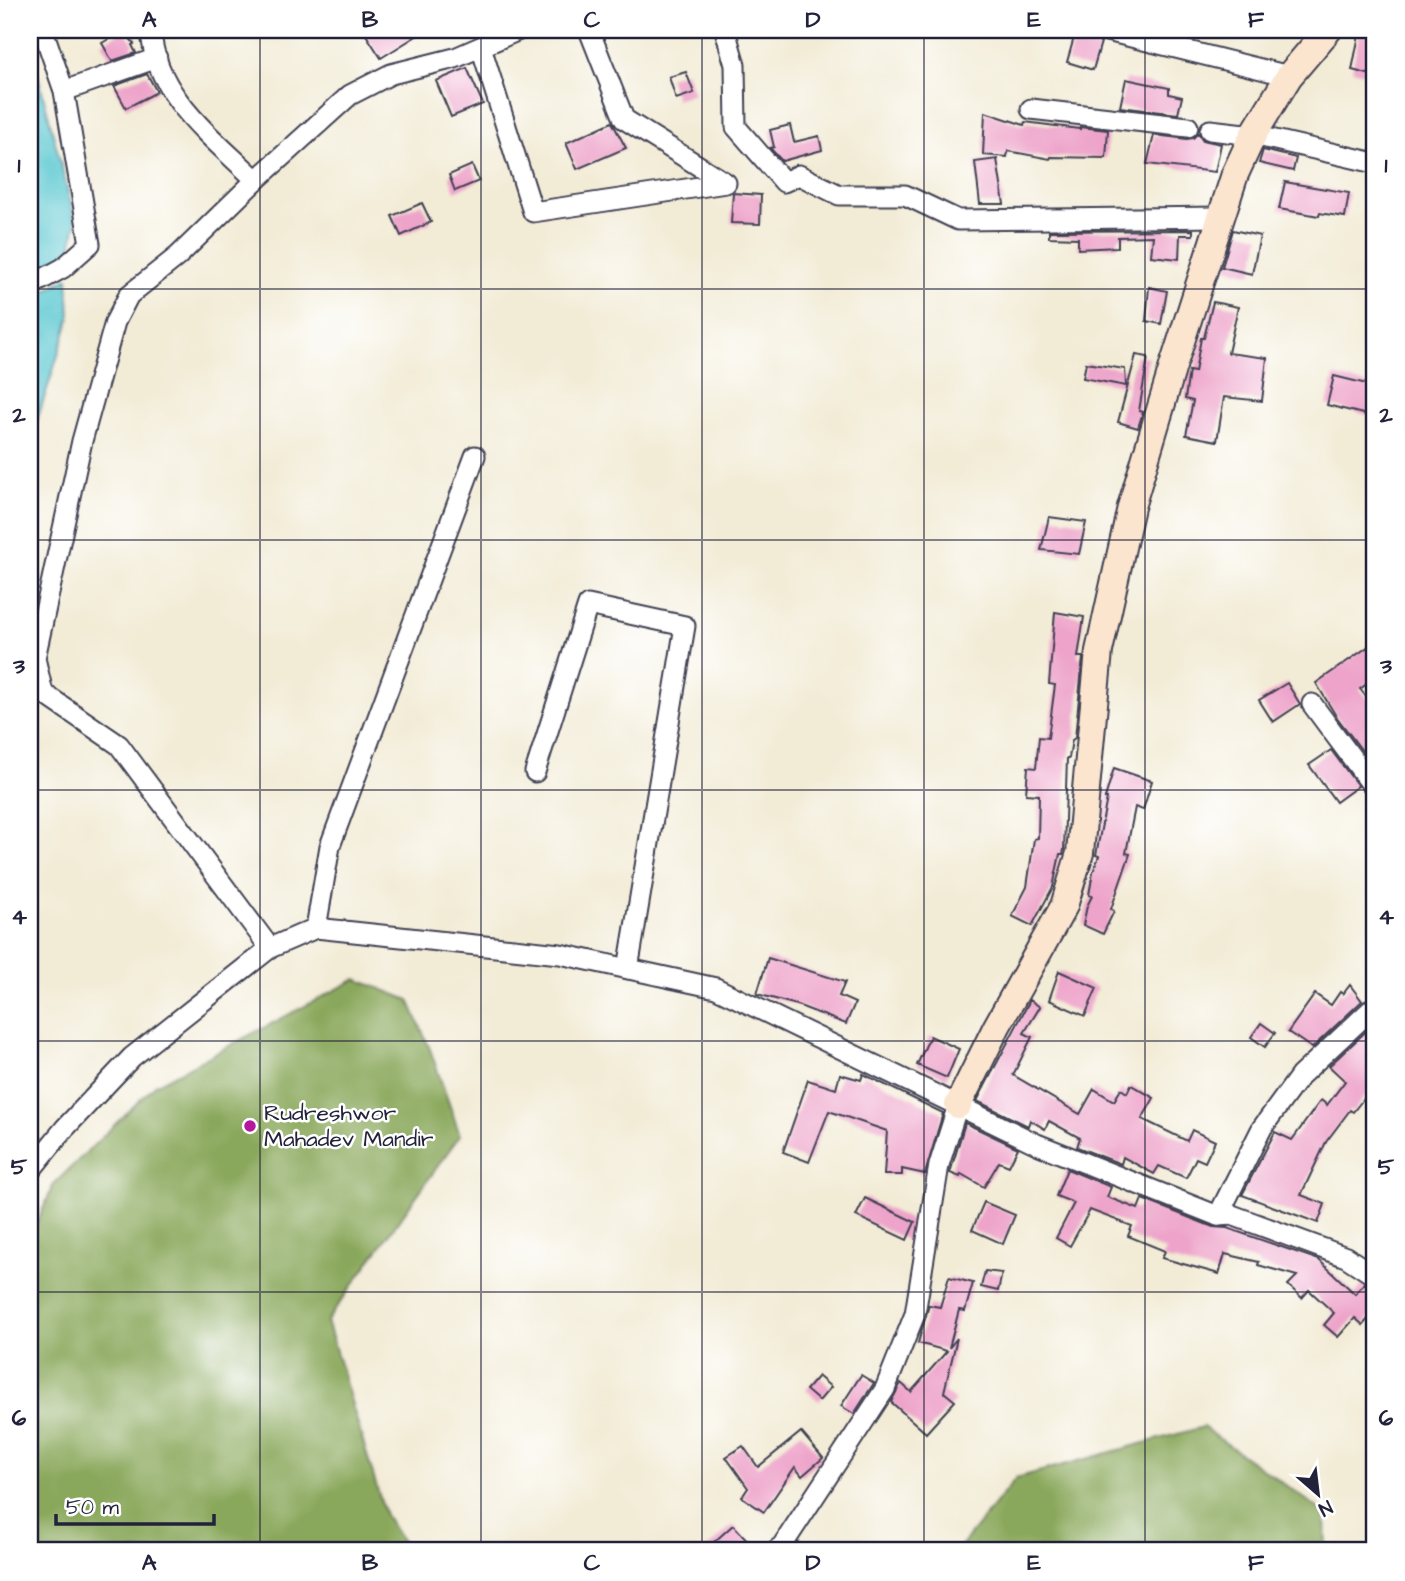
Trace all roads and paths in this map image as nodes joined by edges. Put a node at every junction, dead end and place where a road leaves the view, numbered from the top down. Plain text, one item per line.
1 (43, 30) edge
2 (151, 30) edge
3 (519, 30) edge
4 (589, 30) edge
5 (725, 30) edge
6 (1103, 30) edge
7 (1328, 30) edge
8 (481, 47) junction
9 (157, 58) junction
10 (1289, 76) junction
11 (64, 91) junction
12 (1031, 109) dead end
13 (1188, 127) dead end
14 (1210, 130) dead end
15 (1253, 135) junction
16 (1375, 163) edge
17 (256, 180) junction
18 (1221, 217) junction
19 (30, 286) edge
20 (475, 456) dead end
21 (35, 639) edge
22 (1312, 704) dead end
23 (535, 772) dead end
24 (1375, 789) edge
25 (316, 928) junction
26 (270, 948) junction
27 (628, 969) junction
28 (1375, 1006) edge
29 (958, 1105) junction
30 (30, 1171) edge
31 (1218, 1216) junction
32 (1375, 1276) edge
33 (775, 1551) edge

1 - 11 street
2 - 9 street
3 - 8 street
4 - 8 street
5 - 18 street
6 - 10 street
7 - 10 street
8 - 17 street
9 - 11 street
9 - 17 street
10 - 15 street
11 - 19 street
12 - 13 street
14 - 15 street
15 - 16 street
15 - 18 street
17 - 21 street
18 - 29 street
20 - 25 street
21 - 26 street
22 - 24 street
23 - 27 street
25 - 26 street
25 - 27 street
26 - 30 street
27 - 29 street
28 - 31 street
29 - 31 street
29 - 33 street
31 - 32 street

